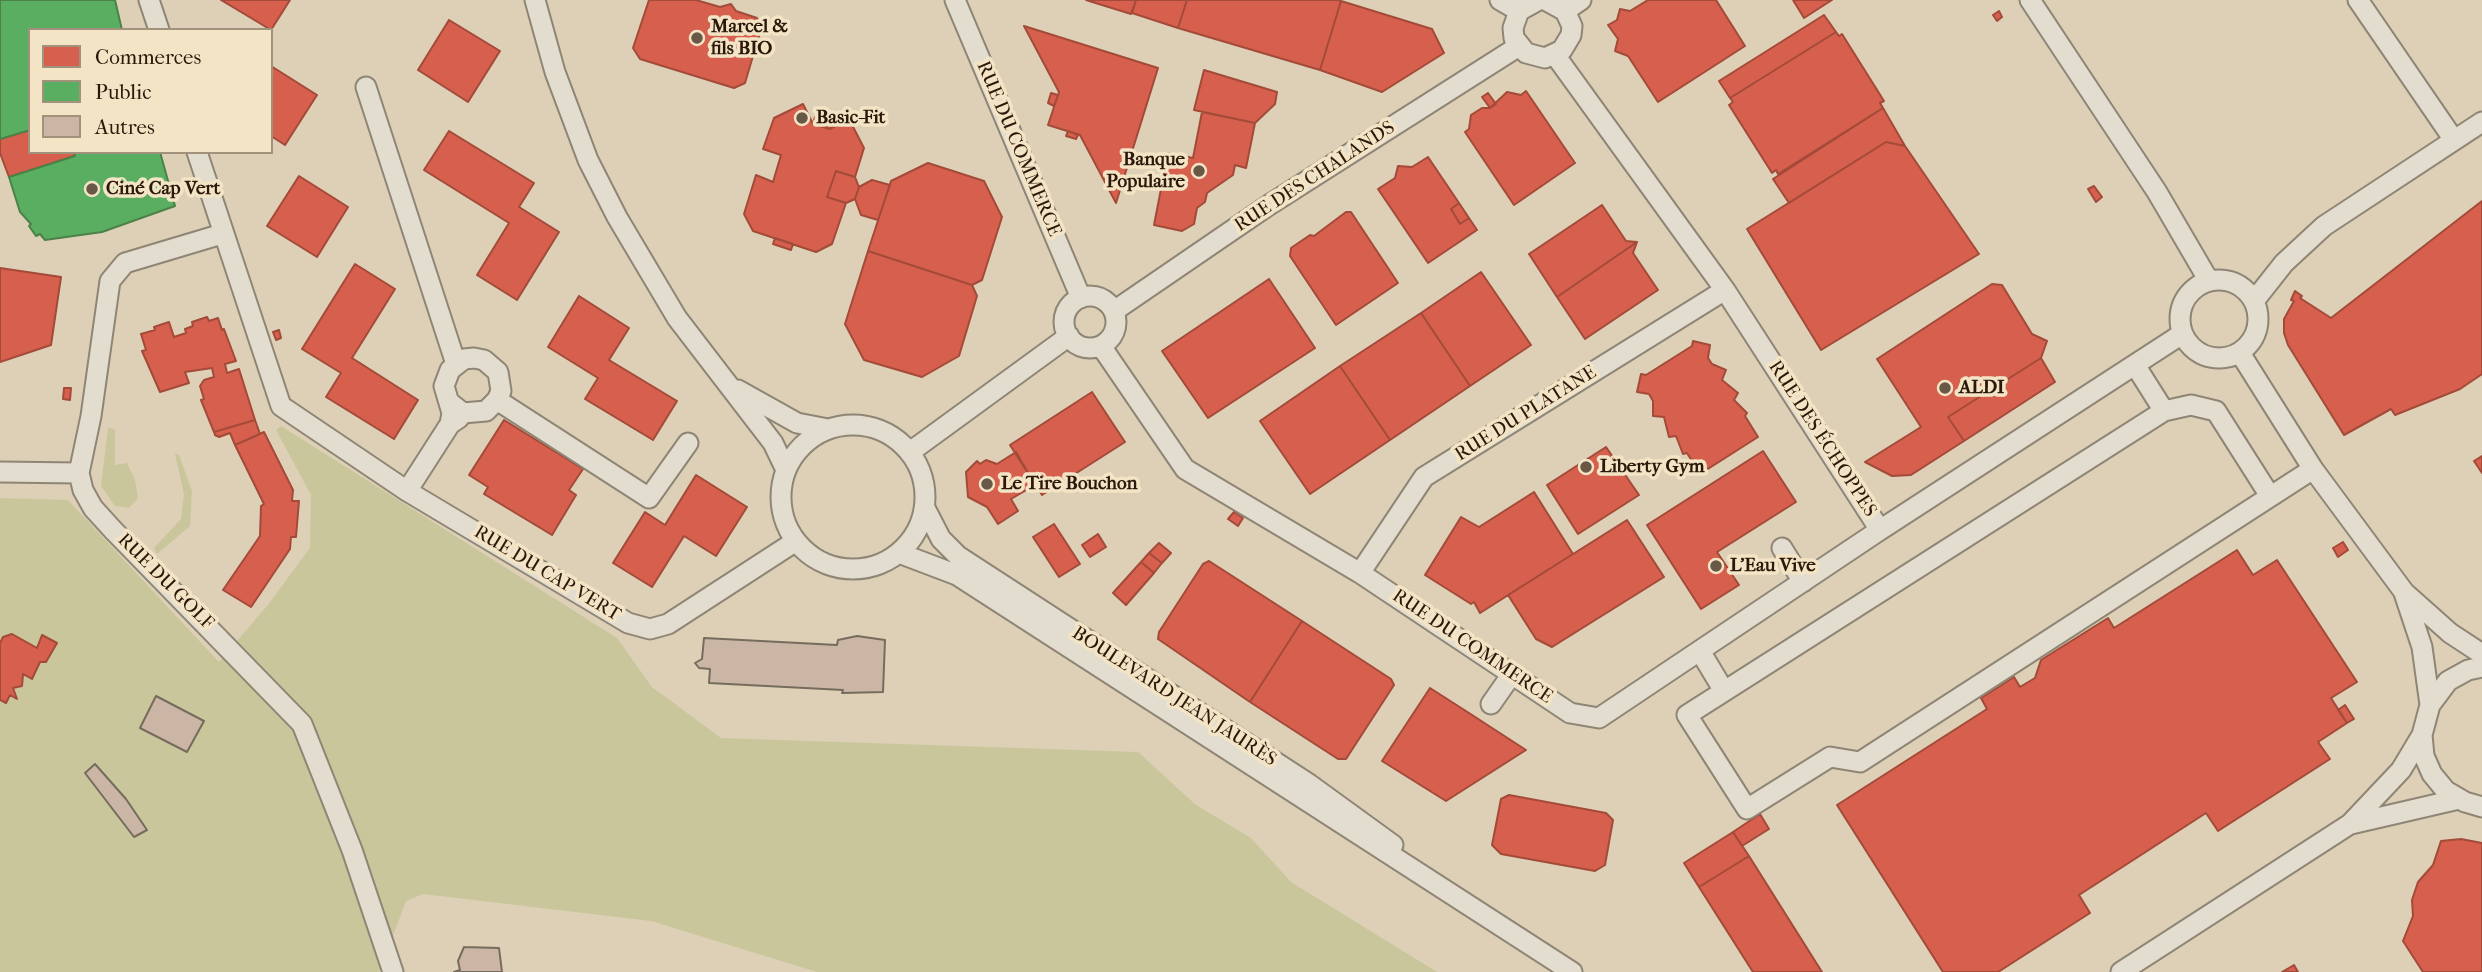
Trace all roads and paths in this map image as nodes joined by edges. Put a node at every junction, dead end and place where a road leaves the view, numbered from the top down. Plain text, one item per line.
1 (149, 0) edge
2 (534, 0) edge
3 (955, 0) edge
4 (1500, 0) edge
5 (1539, 0) edge
6 (1545, 0) edge
7 (2030, 0) edge
8 (2358, 0) edge
9 (1573, 5) edge
10 (1519, 11) junction
11 (158, 28) edge
12 (1519, 46) junction
13 (1555, 55) junction
14 (366, 88) dead end
15 (2482, 122) edge
16 (2454, 141) junction
17 (198, 154) edge
18 (222, 234) junction
19 (2210, 281) junction
20 (1725, 290) junction
21 (1081, 298) junction
22 (2254, 301) junction
23 (1114, 311) junction
24 (2182, 334) junction
25 (1069, 336) junction
26 (1101, 346) junction
27 (2240, 353) junction
28 (456, 364) junction
29 (2135, 365) junction
30 (728, 384) junction
31 (497, 400) junction
32 (450, 402) junction
33 (2164, 411) junction
34 (471, 414) junction
35 (450, 424) junction
36 (828, 429) junction
37 (688, 443) dead end
38 (910, 452) junction
39 (2313, 469) junction
40 (786, 470) junction
41 (0, 472) edge
42 (79, 473) junction
43 (407, 491) junction
44 (2270, 496) junction
45 (925, 508) junction
46 (1881, 530) junction
47 (796, 541) junction
48 (1782, 548) dead end
49 (899, 553) junction
50 (1360, 573) junction
51 (1803, 582) junction
52 (2404, 592) junction
53 (1700, 650) junction
54 (2482, 654) edge
55 (2482, 667) edge
56 (1512, 674) junction
57 (1724, 691) junction
58 (1491, 704) dead end
59 (2430, 705) junction
60 (2422, 735) junction
61 (2459, 799) junction
62 (2482, 807) edge
63 (2350, 824) junction
64 (1431, 883) junction
65 (393, 972) edge
66 (1572, 972) edge
67 (2121, 972) edge

1 - 11 street
2 - 30 street
3 - 21 street, RUE DU COMMERCE
4 - 10 street
5 - 10 street
6 - 9 street
7 - 19 street
8 - 16 street
9 - 13 street
10 - 12 street
12 - 13 street
12 - 23 street, RUE DES CHALANDS
13 - 20 street, RUE DES ÉCHOPPES
14 - 28 street
15 - 16 street
16 - 22 street
17 - 18 street, RUE DU CAP VERT
18 - 42 street
18 - 43 street, RUE DU CAP VERT
19 - 22 street
19 - 24 street
20 - 46 street, RUE DES ÉCHOPPES
20 - 50 street, RUE DU PLATANE
21 - 23 street
21 - 25 street
22 - 27 street
23 - 26 street
24 - 27 street
24 - 29 street, RUE DES ÉCHOPPES
25 - 26 street
25 - 38 street
26 - 50 street, RUE DU COMMERCE
27 - 39 street
28 - 31 street
28 - 32 street
29 - 33 street
29 - 46 street, RUE DES ÉCHOPPES
30 - 36 street
30 - 40 street
31 - 34 street
31 - 37 street
32 - 34 street
32 - 35 street
33 - 44 street
33 - 57 street
34 - 35 street
35 - 43 street
36 - 38 street
36 - 40 street
38 - 45 street
39 - 44 street
39 - 52 street
40 - 47 street
41 - 42 street
42 - 65 street, RUE DU GOLF
43 - 47 street, RUE DU CAP VERT
44 - 57 street
45 - 49 street
45 - 64 street, BOULEVARD JEAN JAURÈS
46 - 51 street, RUE DU COMMERCE
47 - 49 street
48 - 51 street
49 - 64 street, BOULEVARD JEAN JAURÈS
50 - 56 street, RUE DU COMMERCE
51 - 53 street, RUE DU COMMERCE
52 - 54 street
52 - 59 street
53 - 56 street, RUE DU COMMERCE
53 - 57 street
55 - 59 street
56 - 58 street
59 - 60 street
60 - 61 street
60 - 63 street
61 - 62 street
61 - 63 street
63 - 67 street
64 - 66 street, BOULEVARD JEAN JAURÈS

